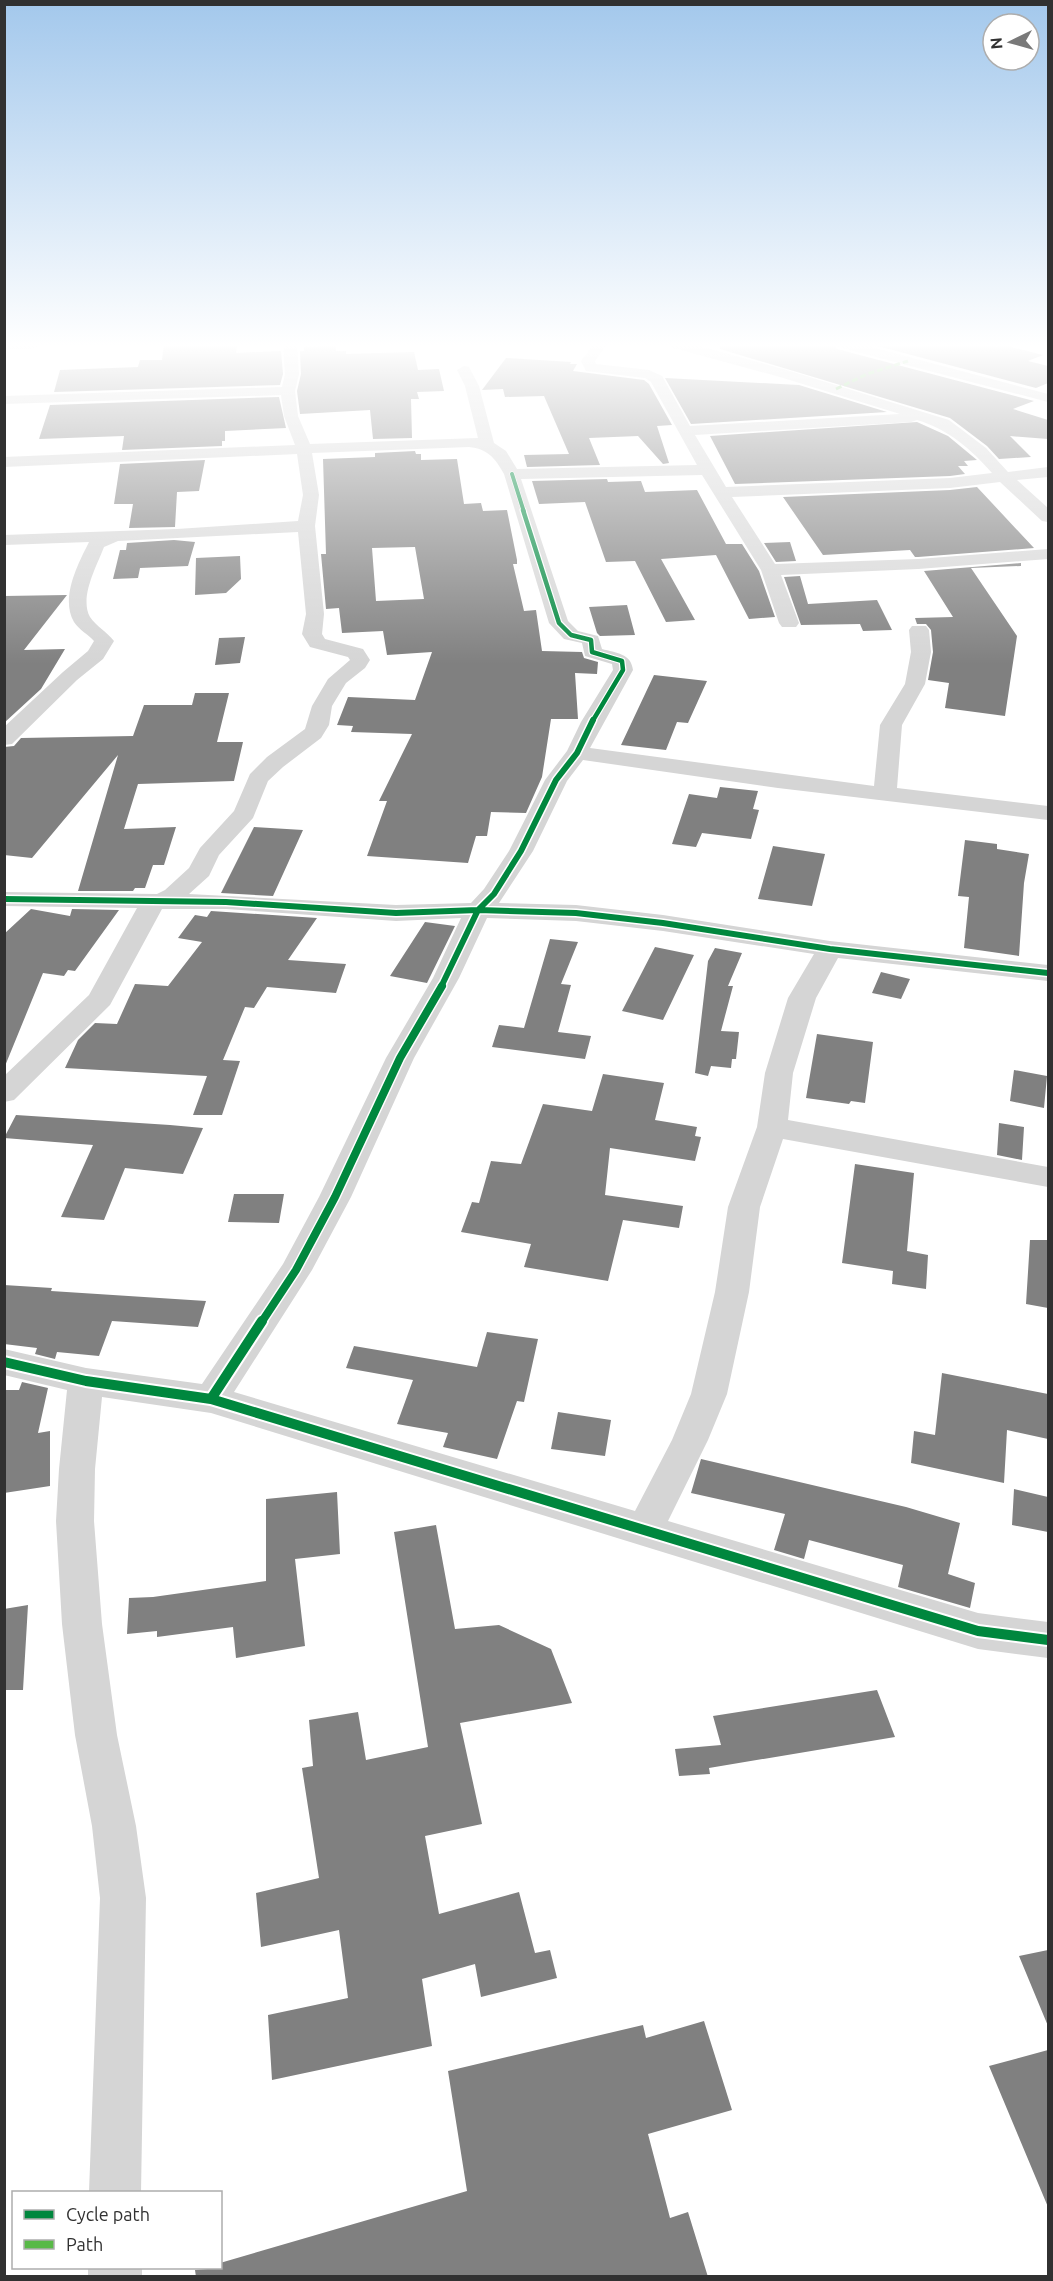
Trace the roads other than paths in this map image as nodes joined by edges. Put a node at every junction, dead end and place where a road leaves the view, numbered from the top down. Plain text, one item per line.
1 (293, 450) edge
2 (304, 450) edge
3 (497, 450) edge
4 (697, 450) edge
5 (980, 450) edge
6 (4, 462) edge
7 (707, 470) junction
8 (1048, 472) edge
9 (512, 474) junction
10 (1004, 477) junction
11 (723, 492) junction
12 (1048, 517) edge
13 (306, 526) junction
14 (101, 539) junction
15 (4, 540) edge
16 (1048, 554) edge
17 (770, 570) junction
18 (789, 623) dead end
19 (919, 630) dead end
20 (4, 739) edge
21 (577, 753) junction
22 (885, 793) junction
23 (1048, 813) edge
24 (4, 899) edge
25 (158, 901) junction
26 (478, 910) junction
27 (830, 949) junction
28 (1048, 973) edge
29 (4, 1093) edge
30 (772, 1127) junction
31 (1048, 1177) edge
32 (4, 1362) edge
33 (86, 1381) junction
34 (211, 1399) junction
35 (645, 1530) junction
36 (1048, 1640) edge
37 (115, 2191) edge

1 - 6 street
2 - 13 street
3 - 9 street
4 - 7 street
5 - 10 street
7 - 9 street
7 - 11 street
8 - 10 street
9 - 21 street
10 - 11 street
10 - 12 street
11 - 17 street
13 - 14 street
13 - 25 street
14 - 15 street
14 - 20 street
16 - 17 street
17 - 18 street
19 - 22 street
21 - 22 street
21 - 26 street
22 - 23 street
24 - 25 street
25 - 26 street
25 - 29 street
26 - 27 street
26 - 34 street
27 - 28 street
27 - 30 street
30 - 31 street
30 - 35 street
32 - 33 street
33 - 34 street
33 - 37 street
34 - 35 street
35 - 36 street

